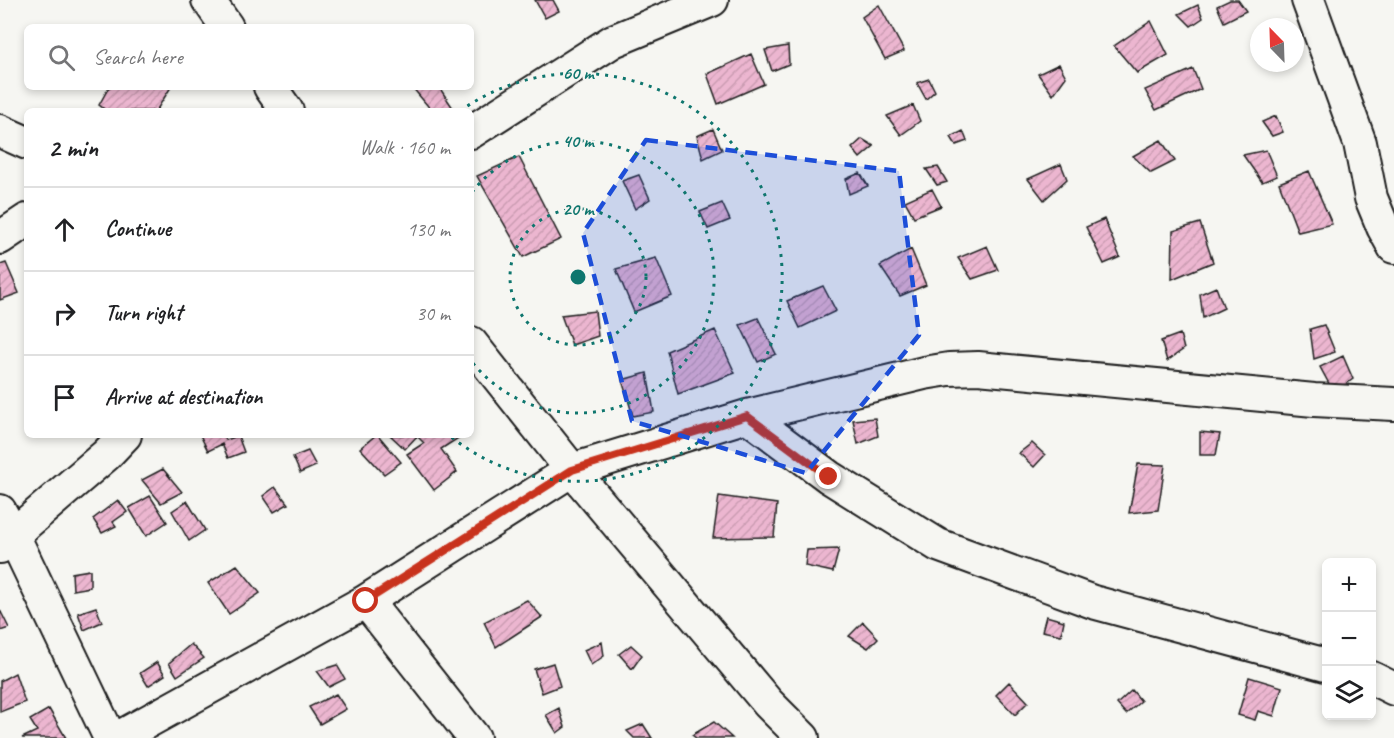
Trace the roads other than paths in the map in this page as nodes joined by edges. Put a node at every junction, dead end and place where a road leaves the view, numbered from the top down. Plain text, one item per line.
1 (208, 0) edge
2 (712, 0) edge
3 (1308, 0) edge
4 (225, 24) edge
5 (272, 90) edge
6 (285, 108) edge
7 (474, 130) edge
8 (0, 131) edge
9 (24, 142) edge
10 (24, 222) edge
11 (0, 238) edge
12 (1394, 247) edge
13 (474, 347) edge
14 (1394, 404) edge
15 (747, 416) junction
16 (122, 438) edge
17 (572, 470) junction
18 (4, 531) edge
19 (366, 601) junction
20 (1322, 664) edge
21 (1376, 680) edge
22 (1394, 689) edge
23 (110, 738) edge
24 (118, 738) edge
25 (474, 738) edge
26 (802, 738) edge

1 - 4 street
2 - 7 street
3 - 12 street
5 - 6 street
8 - 9 street
10 - 11 street
13 - 17 street
14 - 15 street
15 - 17 street
15 - 20 street
16 - 18 street
17 - 19 street
17 - 26 street
18 - 23 street
19 - 24 street
19 - 25 street
21 - 22 street

